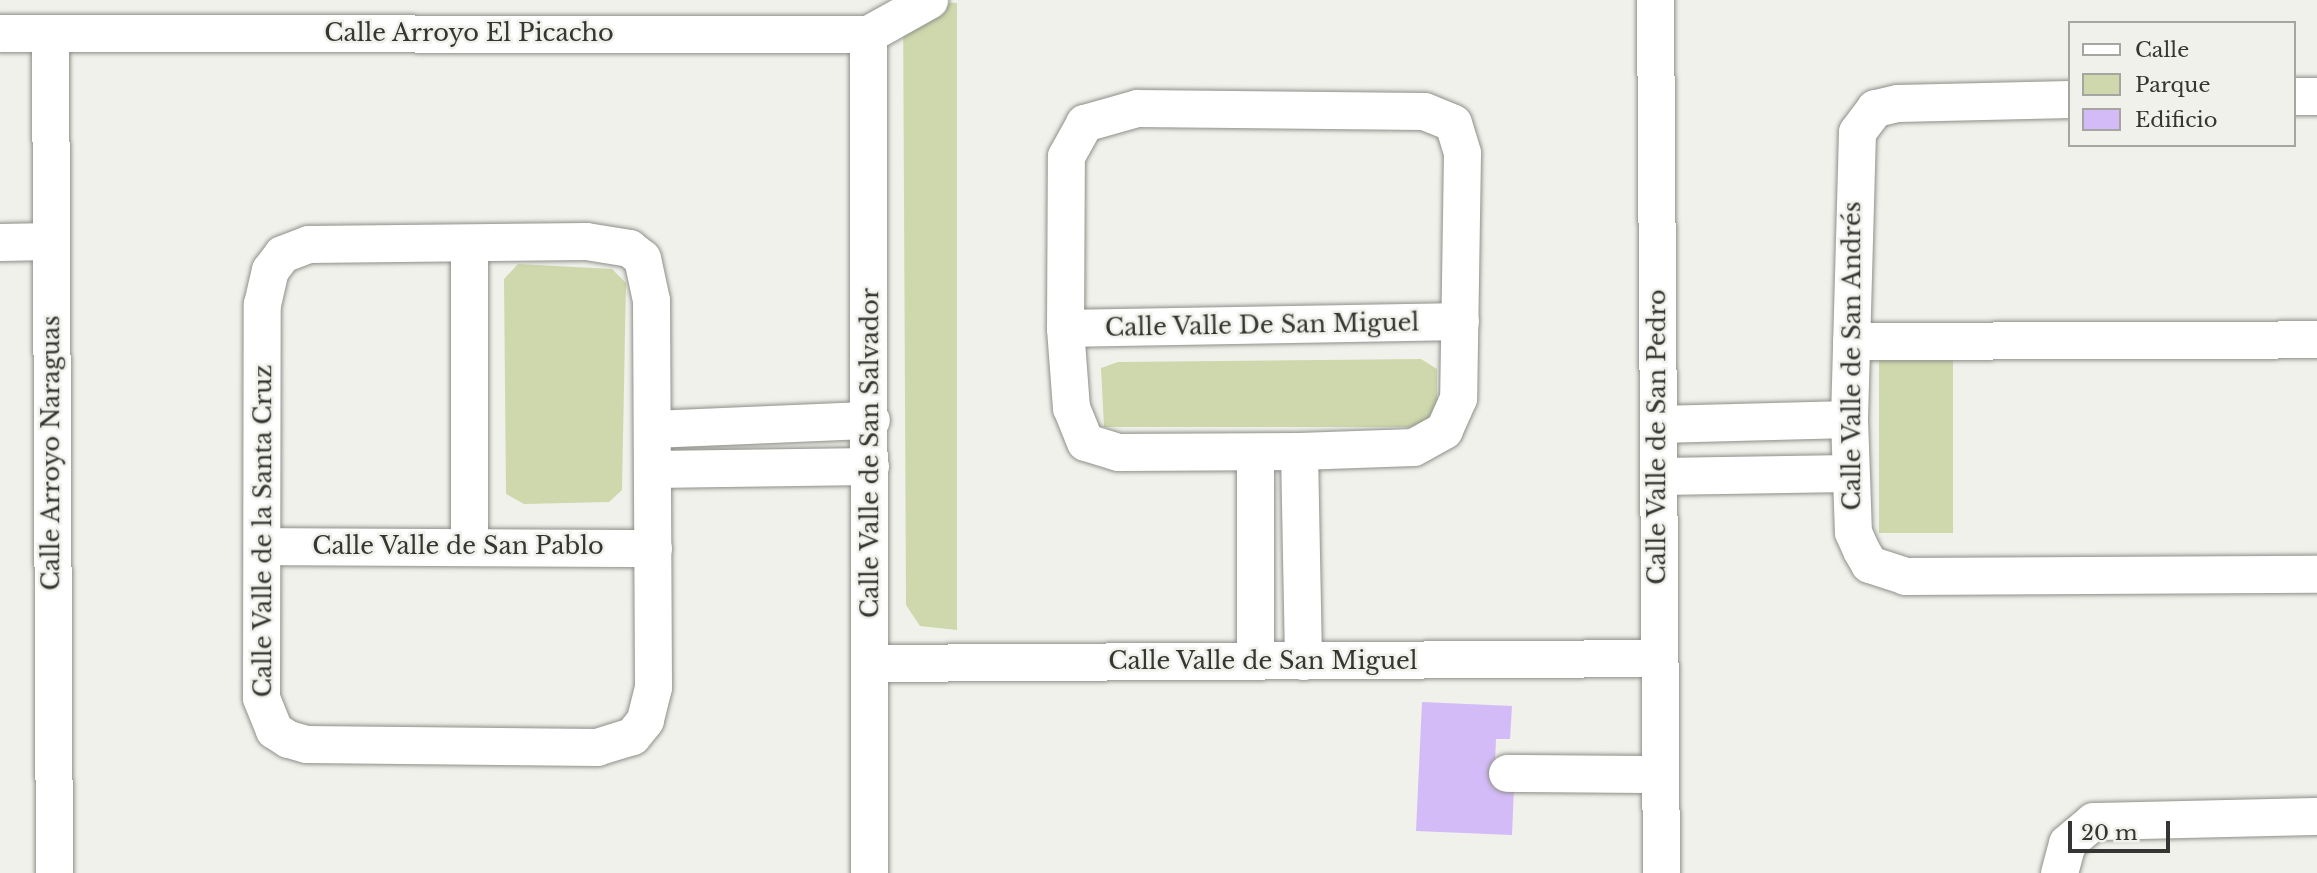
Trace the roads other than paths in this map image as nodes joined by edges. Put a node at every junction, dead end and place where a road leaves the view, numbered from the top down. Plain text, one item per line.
1 (929, 0) edge
2 (1655, 0) edge
3 (0, 33) edge
4 (50, 33) junction
5 (868, 34) junction
6 (2296, 96) edge
7 (2317, 96) edge
8 (2068, 99) edge
9 (50, 241) junction
10 (0, 242) edge
11 (469, 243) junction
12 (1460, 321) junction
13 (1065, 328) junction
14 (2317, 339) edge
15 (1851, 341) junction
16 (1849, 419) junction
17 (871, 420) junction
18 (1658, 424) junction
19 (652, 429) junction
20 (1299, 451) junction
21 (1255, 452) junction
22 (870, 466) junction
23 (652, 469) junction
24 (1849, 473) junction
25 (1659, 476) junction
26 (469, 543) junction
27 (262, 546) junction
28 (653, 548) junction
29 (2317, 574) edge
30 (1657, 658) junction
31 (1255, 661) junction
32 (1303, 661) junction
33 (869, 663) junction
34 (1507, 773) dead end
35 (1659, 774) junction
36 (2317, 816) edge
37 (54, 873) edge
38 (869, 873) edge
39 (1661, 873) edge
40 (2059, 873) edge

1 - 5 street, Calle Arroyo El Picacho
2 - 18 street, Calle Valle de San Pedro
3 - 4 street, Calle Arroyo El Picacho
4 - 5 street, Calle Arroyo El Picacho
4 - 9 street, Calle Arroyo Naraguas
5 - 17 street, Calle Valle de San Salvador
6 - 7 street
8 - 15 street, Calle Valle de San Andrés
9 - 10 street
9 - 37 street, Calle Arroyo Naraguas
11 - 19 street, Calle Valle de la Santa Cruz
11 - 26 street
11 - 27 street, Calle Valle de la Santa Cruz
12 - 13 street, Calle Valle De San Miguel
12 - 13 street
12 - 20 street
13 - 21 street
14 - 15 street
15 - 16 street, Calle Valle de San Andrés
16 - 18 street, Calle Valle de San Andrés
16 - 24 street, Calle Valle de San Andrés
17 - 19 street
17 - 22 street, Calle Valle de San Salvador
18 - 25 street, Calle Valle de San Pedro
19 - 23 street, Calle Valle de la Santa Cruz
20 - 21 street
20 - 32 street
21 - 31 street
22 - 23 street
22 - 33 street, Calle Valle de San Salvador
23 - 28 street, Calle Valle de la Santa Cruz
24 - 25 street, Calle Valle de San Andrés
24 - 29 street, Calle Valle de San Andrés
25 - 30 street, Calle Valle de San Pedro
26 - 27 street, Calle Valle de San Pablo
26 - 28 street, Calle Valle de San Pablo
27 - 28 street, Calle Valle de la Santa Cruz
30 - 32 street, Calle Valle de San Miguel
30 - 35 street, Calle Valle de San Pedro
31 - 32 street, Calle Valle de San Miguel
31 - 33 street, Calle Valle de San Miguel
33 - 38 street, Calle Valle de San Salvador
34 - 35 street
35 - 39 street, Calle Valle de San Pedro
36 - 40 street

